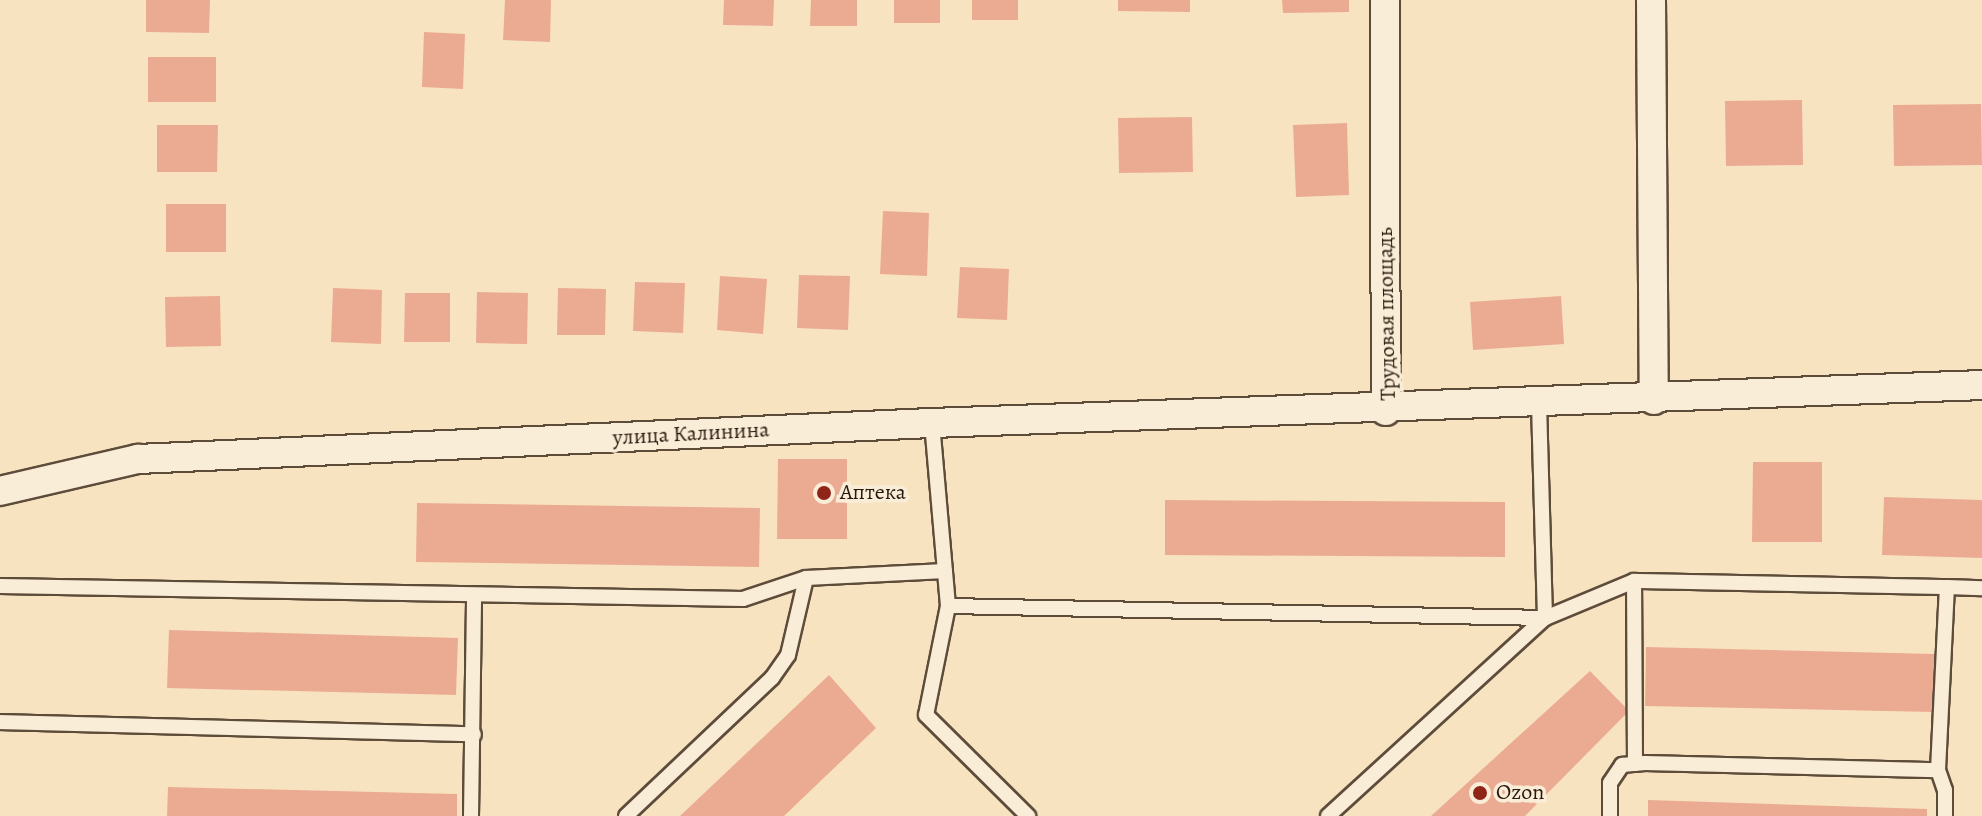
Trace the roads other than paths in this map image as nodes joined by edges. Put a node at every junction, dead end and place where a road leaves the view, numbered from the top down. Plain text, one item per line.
1 (1385, 0) edge
2 (1651, 0) edge
3 (1982, 385) edge
4 (1654, 400) junction
5 (1539, 404) junction
6 (1386, 411) junction
7 (932, 423) junction
8 (0, 491) edge
9 (945, 571) junction
10 (806, 578) junction
11 (1634, 581) junction
12 (0, 586) edge
13 (1947, 587) junction
14 (1982, 588) edge
15 (474, 595) junction
16 (948, 606) junction
17 (1545, 618) junction
18 (0, 722) edge
19 (474, 734) junction
20 (1635, 764) junction
21 (1938, 770) junction
22 (471, 816) edge
23 (626, 816) edge
24 (1028, 816) edge
25 (1328, 816) edge
26 (1610, 816) edge
27 (1945, 816) edge

1 - 6 street, Трудовая площадь
2 - 4 street
3 - 4 street, Трудовая площадь
4 - 5 street, Трудовая площадь
5 - 6 street, Трудовая площадь
5 - 17 lane
6 - 7 street, улица Калинина
7 - 8 street, улица Калинина
7 - 9 lane
9 - 10 lane
9 - 16 lane
10 - 15 lane
10 - 23 lane
11 - 13 lane
11 - 17 lane
11 - 20 lane
12 - 15 lane
13 - 14 lane
13 - 21 lane
15 - 19 lane
16 - 17 lane
16 - 24 lane
17 - 25 lane
18 - 19 lane
19 - 22 lane
20 - 21 lane
20 - 26 lane
21 - 27 lane

